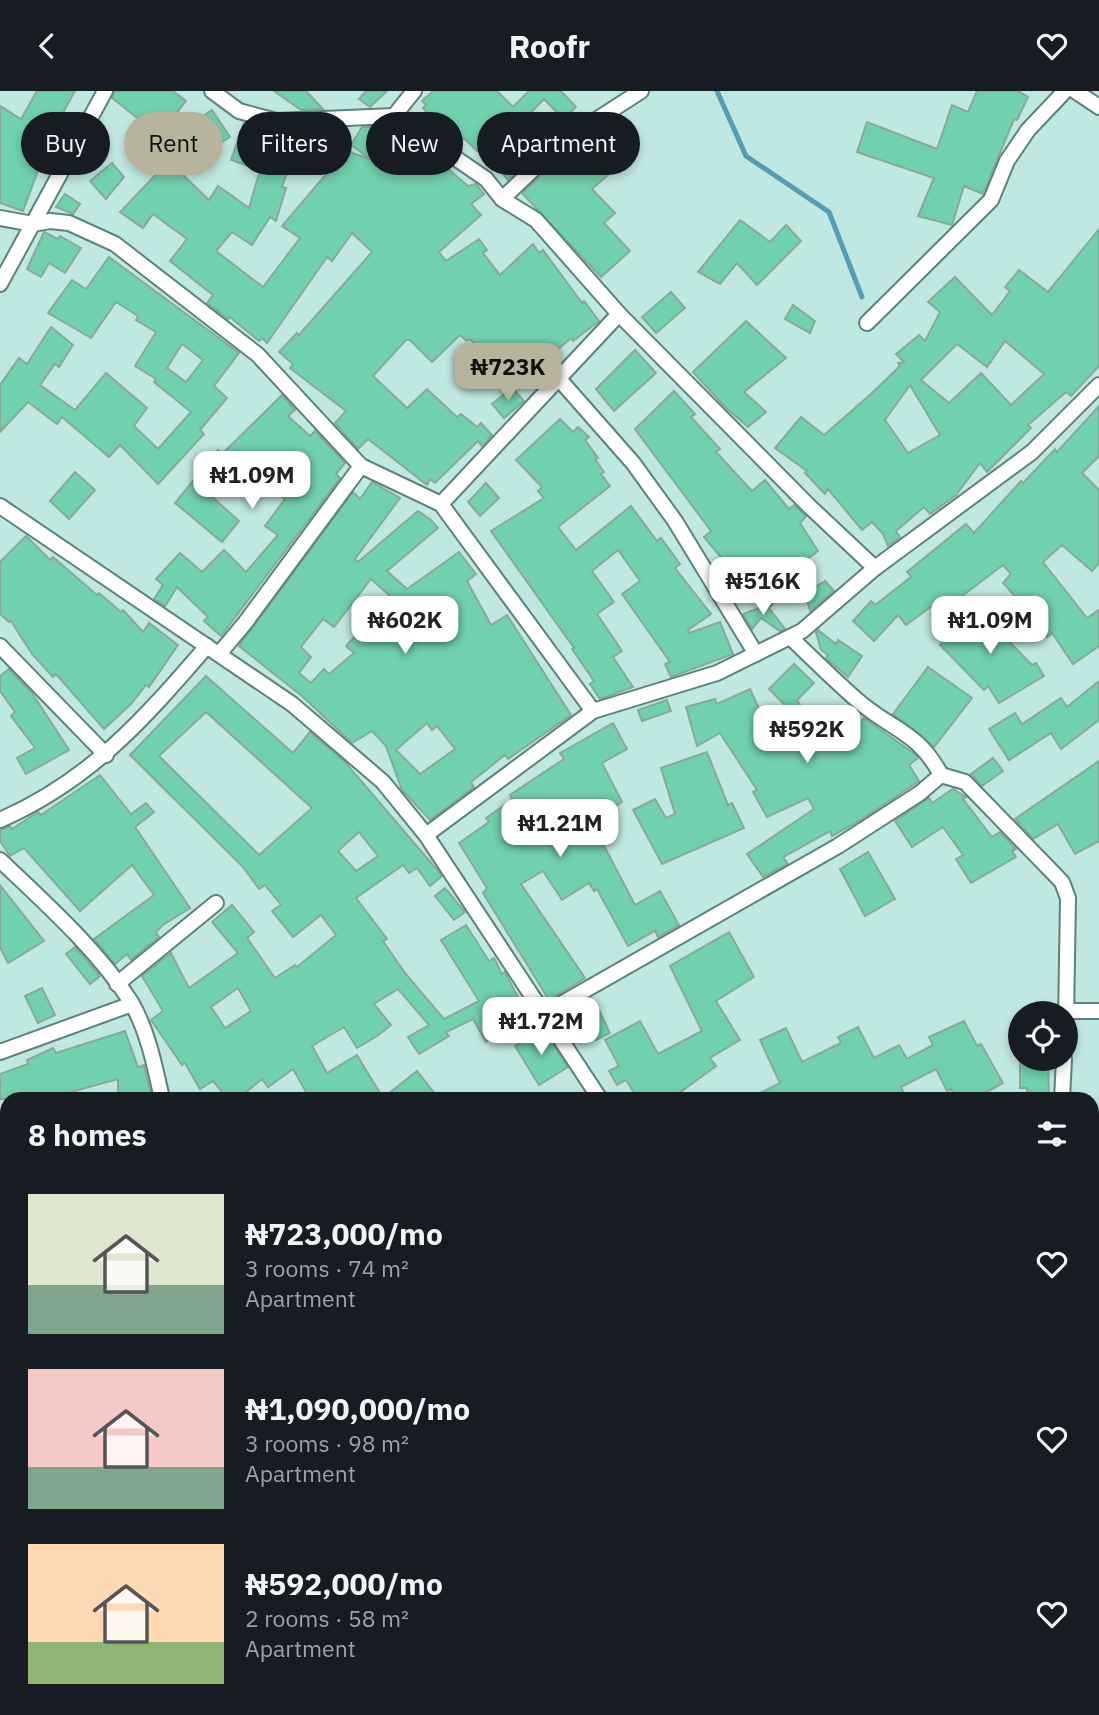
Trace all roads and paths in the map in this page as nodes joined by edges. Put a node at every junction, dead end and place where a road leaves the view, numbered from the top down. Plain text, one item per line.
1 (212, 91) edge
2 (414, 91) edge
3 (641, 91) edge
4 (1065, 91) edge
5 (1075, 91) edge
6 (102, 92) edge
7 (1099, 107) edge
8 (397, 112) edge
9 (366, 117) edge
10 (463, 163) edge
11 (502, 199) junction
12 (0, 218) edge
13 (33, 224) junction
14 (0, 284) edge
15 (619, 314) junction
16 (867, 323) dead end
17 (560, 380) junction
18 (1099, 386) edge
19 (361, 466) junction
20 (440, 505) junction
21 (0, 506) edge
22 (875, 568) junction
23 (790, 637) junction
24 (0, 646) edge
25 (213, 650) junction
26 (756, 654) junction
27 (593, 711) junction
28 (106, 755) junction
29 (941, 775) junction
30 (0, 820) edge
31 (426, 835) junction
32 (0, 860) edge
33 (216, 903) dead end
34 (117, 984) junction
35 (1066, 1001) edge
36 (132, 1004) junction
37 (1099, 1011) edge
38 (545, 1013) junction
39 (1078, 1014) edge
40 (0, 1052) edge
41 (1063, 1071) edge
42 (160, 1092) edge
43 (596, 1092) edge
44 (1062, 1092) edge

1 - 9 street
2 - 8 street
3 - 11 street
4 - 16 street
5 - 7 street
6 - 13 street
10 - 11 street
11 - 15 street
12 - 13 street
13 - 14 street
13 - 19 street
15 - 17 street
15 - 22 street
17 - 20 street
17 - 26 street
18 - 22 street
19 - 20 street
19 - 25 street
20 - 27 street
21 - 25 street
22 - 23 street
23 - 26 street
23 - 29 street
24 - 28 street
25 - 28 street
25 - 31 street
26 - 27 street
27 - 31 street
28 - 30 street
29 - 35 street
29 - 38 street
31 - 38 street
32 - 34 street
33 - 34 street
34 - 36 street
36 - 40 street
36 - 42 street
37 - 39 street
38 - 43 street
41 - 44 street

